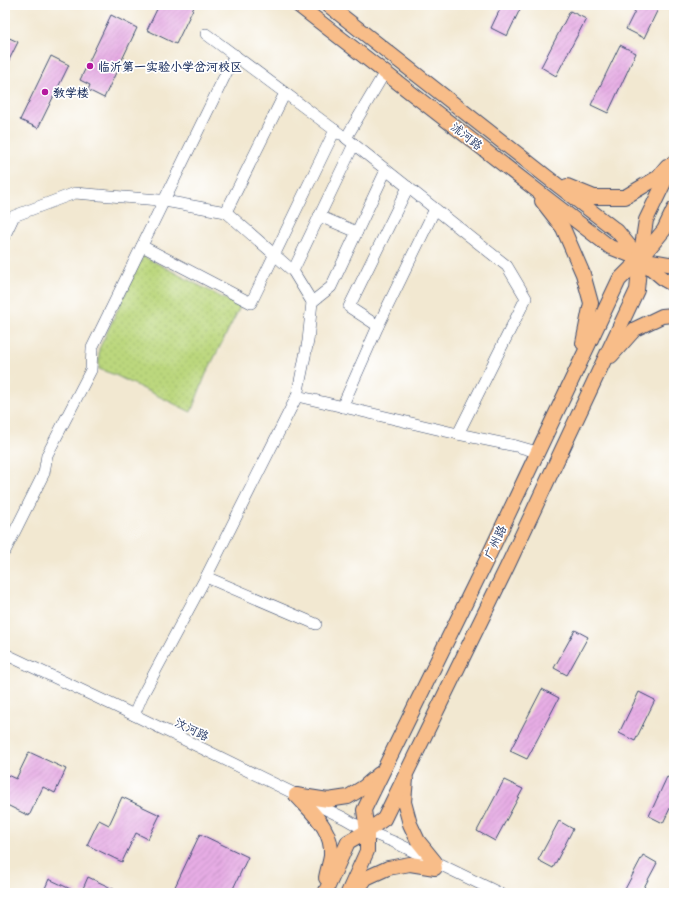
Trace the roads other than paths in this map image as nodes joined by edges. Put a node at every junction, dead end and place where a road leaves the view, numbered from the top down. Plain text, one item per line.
1 (298, 5) edge
2 (335, 7) edge
3 (206, 34) dead end
4 (235, 55) junction
5 (385, 72) junction
6 (285, 93) junction
7 (335, 130) junction
8 (350, 141) junction
9 (674, 156) edge
10 (674, 162) edge
11 (386, 170) junction
12 (547, 177) junction
13 (531, 186) junction
14 (408, 187) junction
15 (164, 201) junction
16 (435, 209) junction
17 (674, 209) edge
18 (226, 212) junction
19 (319, 216) junction
20 (357, 232) junction
21 (5, 235) edge
22 (142, 246) junction
23 (275, 254) junction
24 (640, 259) junction
25 (674, 265) edge
26 (293, 270) junction
27 (674, 285) edge
28 (312, 302) junction
29 (674, 314) edge
30 (378, 326) junction
31 (580, 362) junction
32 (600, 368) junction
33 (297, 396) junction
34 (342, 407) junction
35 (458, 434) junction
36 (537, 452) junction
37 (5, 551) edge
38 (206, 577) junction
39 (316, 624) dead end
40 (5, 654) edge
41 (134, 715) junction
42 (384, 770) junction
43 (407, 771) junction
44 (296, 795) junction
45 (367, 830) junction
46 (435, 865) junction
47 (324, 893) edge
48 (348, 893) edge
49 (355, 893) edge
50 (486, 893) edge
51 (499, 893) edge

1 - 5 main road, 沭河路
2 - 12 main road, 沭河路
3 - 4 street
4 - 6 street
4 - 15 street
5 - 8 street
5 - 13 main road, 沭河路
6 - 7 street
6 - 18 street
7 - 8 street
7 - 23 street
8 - 11 street
8 - 19 street
9 - 12 main road
10 - 24 main road, 广州路
11 - 14 street
11 - 20 street
12 - 24 main road, 沭河路
13 - 24 main road, 沭河路
13 - 31 main road
14 - 16 street
14 - 30 street
15 - 18 street
15 - 21 street
15 - 22 street
16 - 30 street
16 - 35 street
17 - 24 main road, 广州路
18 - 23 street
19 - 20 street
19 - 26 street
20 - 28 street
22 - 23 street
22 - 37 street
23 - 26 street
24 - 25 main road, 沭河路
24 - 27 main road, 沭河路
24 - 31 main road, 广州路
24 - 32 main road, 广州路
26 - 28 street
28 - 33 street
29 - 32 main road
30 - 34 street
31 - 36 main road, 广州路
32 - 43 main road, 广州路
33 - 34 street
33 - 38 street
34 - 35 street
35 - 36 street
36 - 42 main road, 广州路
38 - 39 street
38 - 41 street
40 - 41 street, 汶河路
41 - 44 street, 汶河路
42 - 44 main road
42 - 45 main road, 广州路
43 - 45 main road, 广州路
43 - 46 main road
44 - 45 street, 汶河路
44 - 47 main road
45 - 46 street, 汶河路
45 - 47 main road, 广州路
45 - 48 main road, 广州路
46 - 49 main road
46 - 50 street, 汶河路
46 - 51 street, 汶河路

